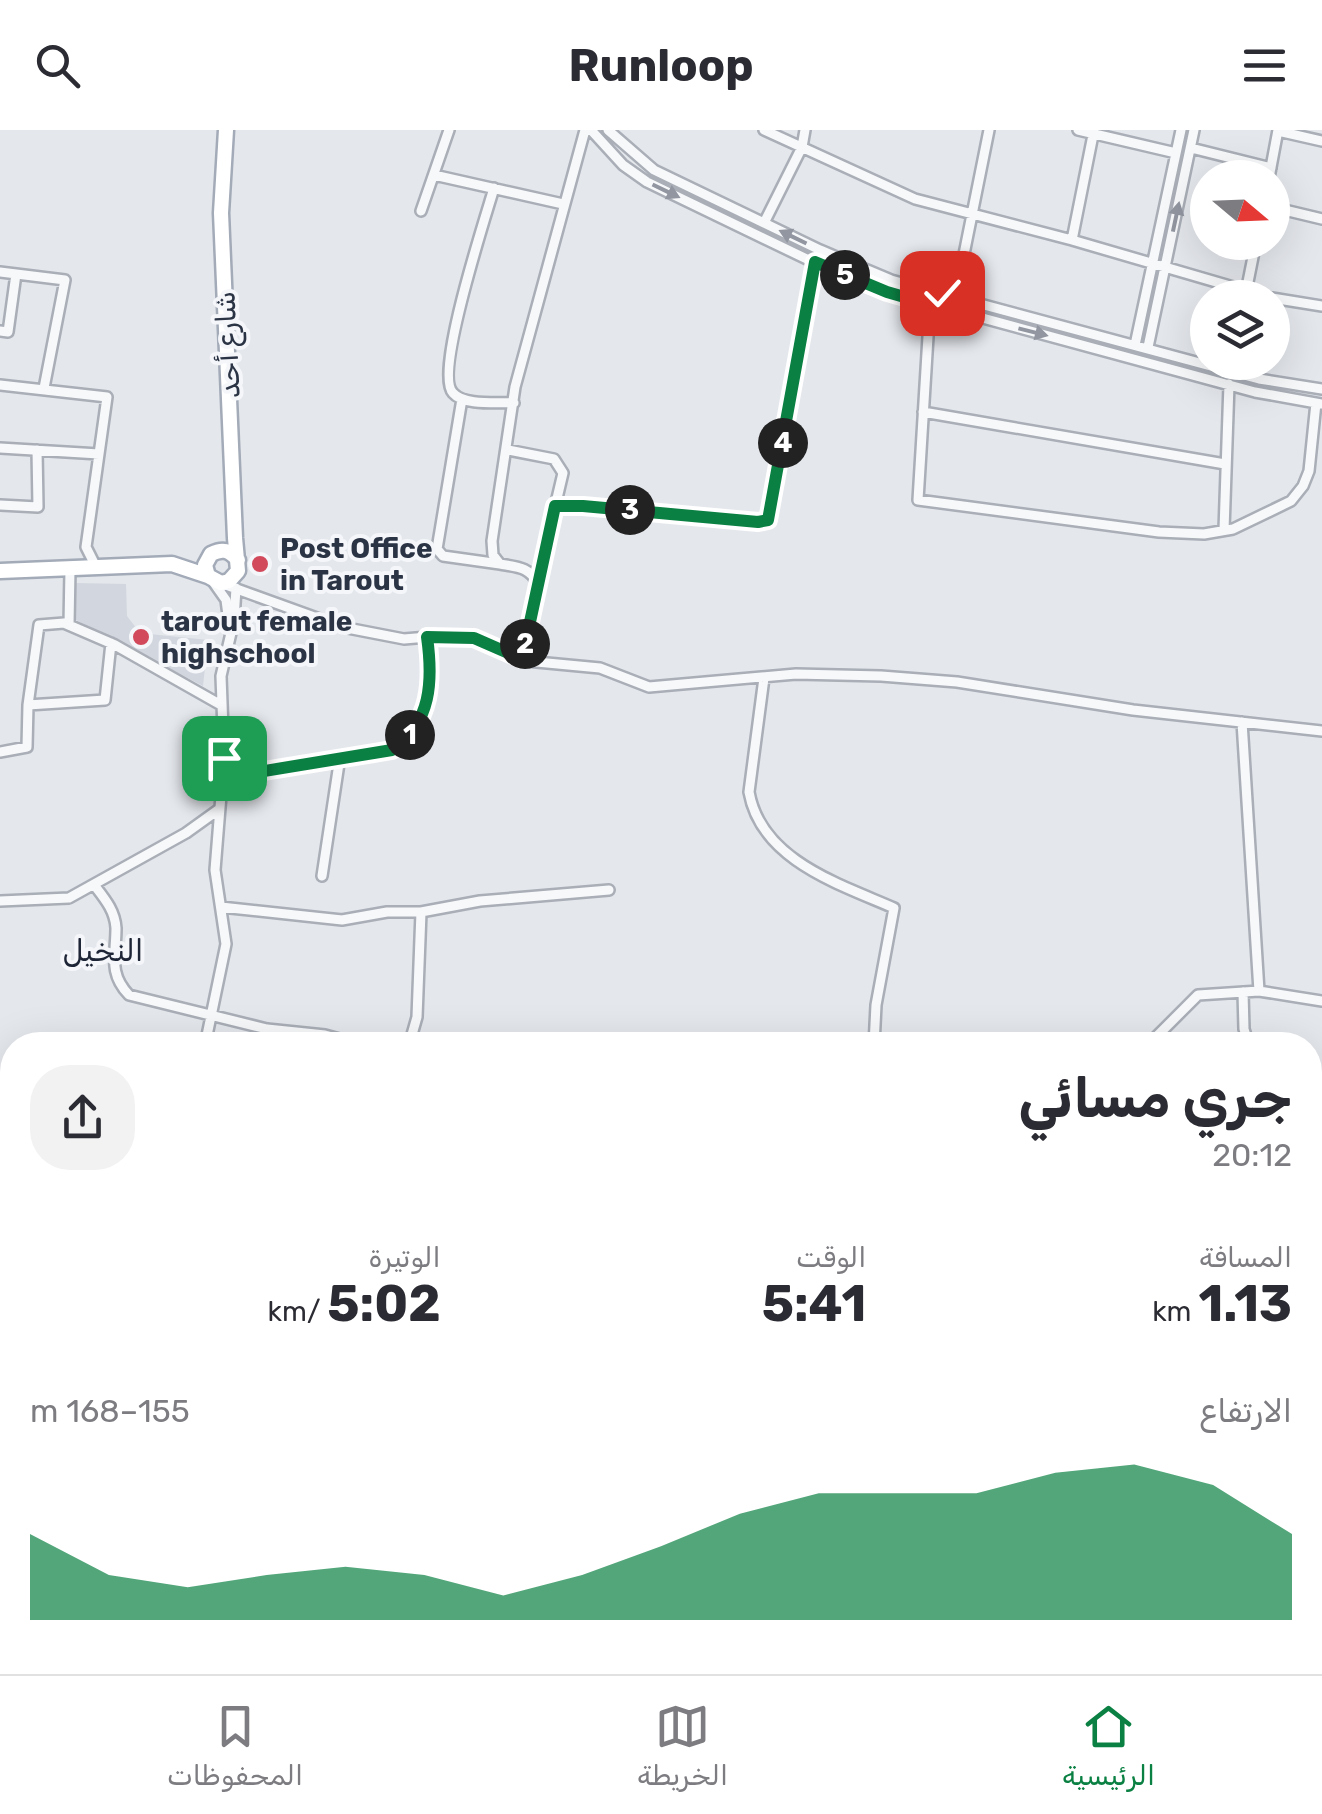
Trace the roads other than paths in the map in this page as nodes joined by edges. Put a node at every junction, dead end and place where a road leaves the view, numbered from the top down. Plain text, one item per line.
1 (226, 130) edge
2 (449, 130) edge
3 (588, 130) edge
4 (608, 130) edge
5 (764, 130) edge
6 (806, 130) edge
7 (988, 130) edge
8 (1078, 130) edge
9 (1181, 130) edge
10 (1194, 130) edge
11 (1278, 130) edge
12 (1094, 132) edge
13 (1322, 141) edge
14 (802, 147) junction
15 (1190, 148) junction
16 (1176, 153) junction
17 (1228, 160) edge
18 (1272, 160) edge
19 (434, 175) junction
20 (494, 188) junction
21 (563, 204) junction
22 (421, 211) dead end
23 (1290, 211) edge
24 (972, 215) junction
25 (1322, 219) edge
26 (764, 223) junction
27 (1072, 240) junction
28 (815, 262) junction
29 (1153, 262) junction
30 (1165, 267) junction
31 (0, 272) edge
32 (16, 274) junction
33 (1207, 280) edge
34 (956, 297) junction
35 (1290, 301) edge
36 (930, 304) junction
37 (1322, 306) edge
38 (953, 311) junction
39 (1142, 311) junction
40 (0, 331) edge
41 (1150, 334) junction
42 (1136, 344) junction
43 (1152, 348) junction
44 (1190, 359) edge
45 (1173, 368) junction
46 (1233, 380) edge
47 (1267, 380) edge
48 (0, 385) edge
49 (1233, 386) junction
50 (44, 388) junction
51 (1322, 389) edge
52 (464, 398) junction
53 (514, 402) junction
54 (1319, 404) edge
55 (923, 412) junction
56 (0, 448) edge
57 (37, 450) junction
58 (508, 450) junction
59 (99, 454) junction
60 (1225, 464) junction
61 (0, 505) edge
62 (555, 506) junction
63 (234, 510) junction
64 (1224, 530) junction
65 (215, 552) junction
66 (172, 564) junction
67 (500, 564) junction
68 (96, 567) junction
69 (70, 568) junction
70 (0, 571) edge
71 (227, 577) junction
72 (537, 584) junction
73 (252, 595) junction
74 (236, 608) junction
75 (69, 625) junction
76 (230, 631) junction
77 (427, 637) junction
78 (111, 643) junction
79 (522, 659) junction
80 (764, 678) junction
81 (28, 705) junction
82 (222, 705) junction
83 (1242, 722) junction
84 (1322, 731) edge
85 (0, 752) edge
86 (340, 757) junction
87 (222, 778) junction
88 (218, 810) junction
89 (322, 876) dead end
90 (95, 886) junction
91 (610, 890) dead end
92 (0, 901) edge
93 (221, 908) junction
94 (420, 912) junction
95 (1259, 991) junction
96 (1243, 992) junction
97 (1322, 1001) edge
98 (212, 1014) junction
99 (268, 1029) junction
100 (208, 1032) edge
101 (268, 1032) edge
102 (296, 1032) edge
103 (413, 1032) edge
104 (875, 1032) edge
105 (1161, 1032) edge
106 (1245, 1032) edge

1 - 63 main road, شارع أحد
2 - 19 street
3 - 21 street
3 -> 28 street
4 - 26 street
5 - 14 street
6 - 14 street
7 - 24 street
8 - 12 street
9 - 16 street
10 - 15 street
11 - 13 street
11 - 18 street
12 - 16 street
12 - 27 street
14 - 24 street
14 - 26 street
15 - 17 street
30 -> 15 street
16 - 29 street
19 - 20 street
19 - 22 street
20 - 21 street
20 - 52 street
21 - 53 street
23 - 25 street
24 - 27 street
24 - 34 street
34 -> 26 street
27 - 29 street
28 - 36 street
28 - 62 street
29 - 30 street
29 - 39 street
30 - 33 street
30 - 41 street
31 - 32 street
32 - 40 street
32 - 50 street
34 - 38 street
34 - 42 street
35 - 37 street
36 - 38 street
36 - 55 street
38 -> 45 street
39 - 41 street
39 - 42 street
41 - 43 street
42 - 43 street
43 - 44 street
43 - 45 street
45 - 49 street
46 - 49 street
47 - 51 street
48 - 50 street
49 - 54 street
49 - 60 street
50 - 59 street
52 - 53 street
52 - 67 street
53 - 58 street
54 - 64 street
55 - 60 street
55 - 64 street
56 - 57 street
57 - 59 street
57 - 61 street
58 - 62 street
58 - 67 street
59 - 68 street
60 - 64 street
62 - 72 street
63 - 65 main road
63 - 71 main road, شارع أحد
65 - 66 main road
65 - 71 main road
65 - 71 main road
66 - 68 main road
66 - 71 main road
67 - 72 street
68 - 69 main road
69 - 70 main road
69 - 75 street
71 - 73 street
71 - 73 street
71 - 74 street
71 - 76 street
72 - 79 street
73 - 74 street
73 - 77 street
74 - 76 street
75 - 78 street
75 - 81 street
76 - 82 street
77 - 79 street
77 - 86 street
78 - 81 street
78 - 82 street
79 - 80 street
80 - 83 street
80 - 104 street
81 - 85 street
82 - 87 street
83 - 84 street
83 - 95 street
86 - 87 street
86 - 89 street
87 - 88 street
88 - 90 street
88 - 93 street
90 - 92 street
90 - 98 street
91 - 94 street
93 - 94 street
93 - 98 street
94 - 103 street
95 - 96 street
95 - 97 street
96 - 105 street
96 - 106 street
98 - 99 street
98 - 100 street
99 - 101 street
99 - 102 street

